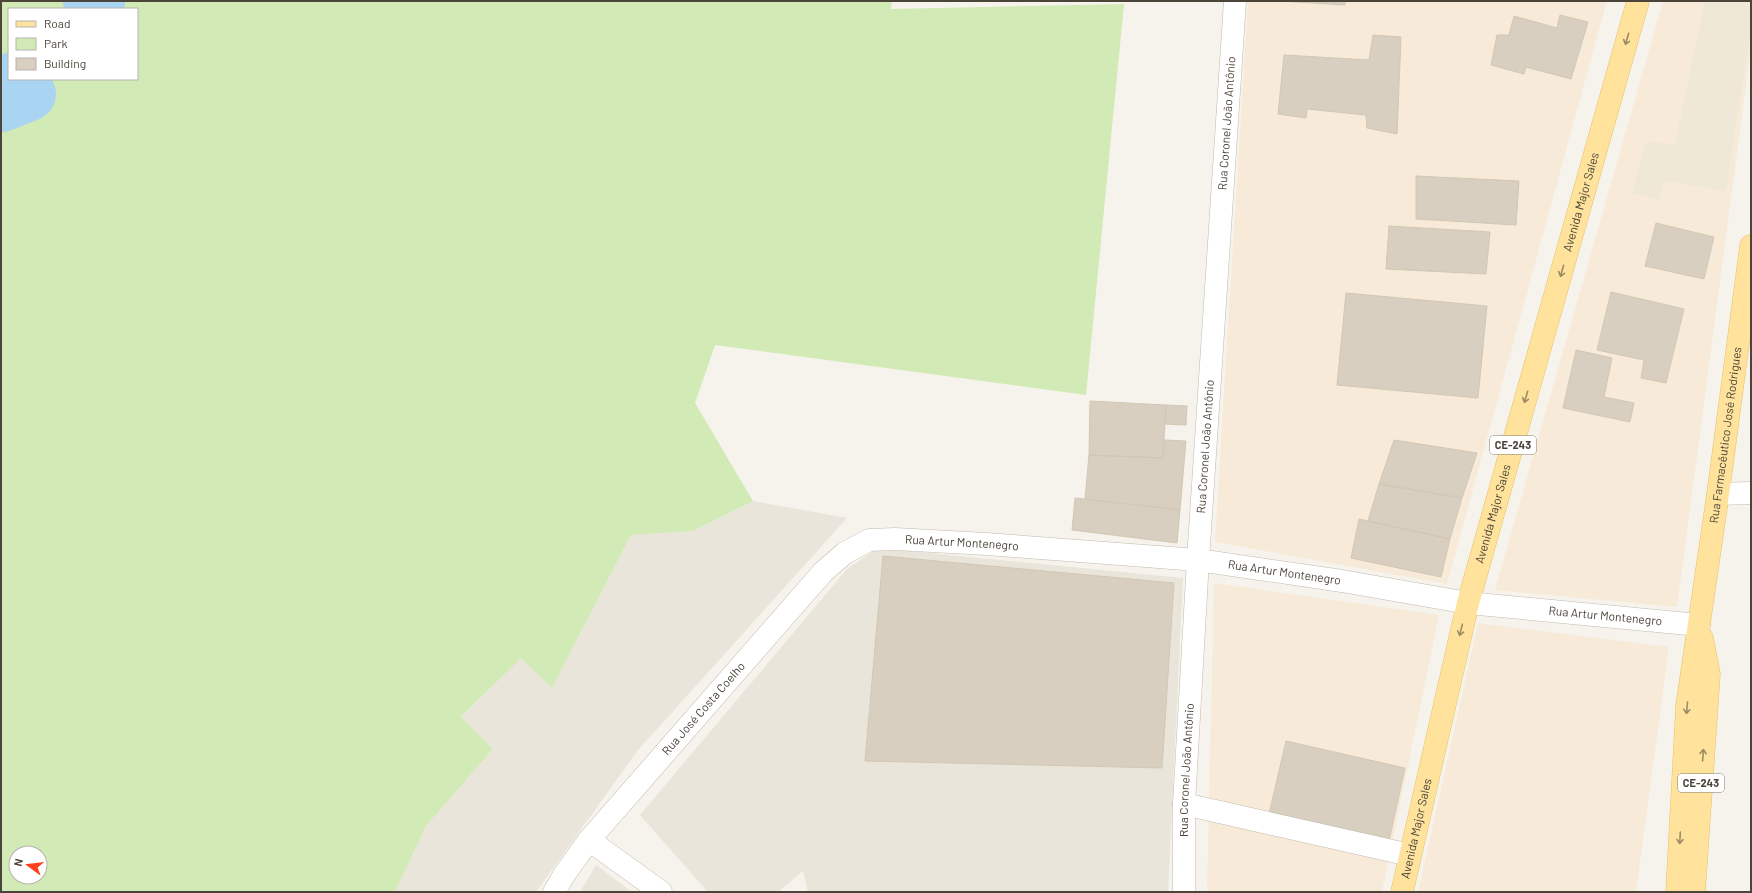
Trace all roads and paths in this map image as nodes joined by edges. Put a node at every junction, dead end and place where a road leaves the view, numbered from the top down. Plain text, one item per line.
1 (1235, 1) edge
2 (1638, 1) edge
3 (1751, 246) edge
4 (1751, 493) edge
5 (1718, 494) junction
6 (869, 540) joint
7 (1198, 560) junction
8 (1468, 603) junction
9 (1699, 625) junction
10 (1184, 804) junction
11 (589, 840) junction
12 (1410, 855) junction
13 (554, 892) edge
14 (661, 892) edge
15 (1184, 892) edge
16 (1402, 892) edge
17 (1677, 892) edge
18 (1694, 892) edge

1 - 7 street, Rua Coronel João Antônio
2 -> 8 main road, Avenida Major Sales / CE-243
3 - 5 main road, Rua Farmacêutico José Rodrigues / CE-243
4 - 5 street
5 - 9 main road, Rua Farmacêutico José Rodrigues / CE-243
6 - 7 street, Rua Artur Montenegro
6 - 11 street, Rua José Costa Coelho
7 - 8 street, Rua Artur Montenegro
7 - 10 street, Rua Coronel João Antônio
8 - 9 street, Rua Artur Montenegro
8 -> 12 main road, Avenida Major Sales / CE-243
9 -> 17 main road, Rua Farmacêutico José Rodrigues / CE-243
18 -> 9 main road, Rua Farmacêutico José Rodrigues / CE-243
10 - 12 street
10 - 15 street, Rua Coronel João Antônio
11 - 13 street, Rua José Costa Coelho
11 - 14 street
12 - 16 main road, Avenida Major Sales / CE-243

